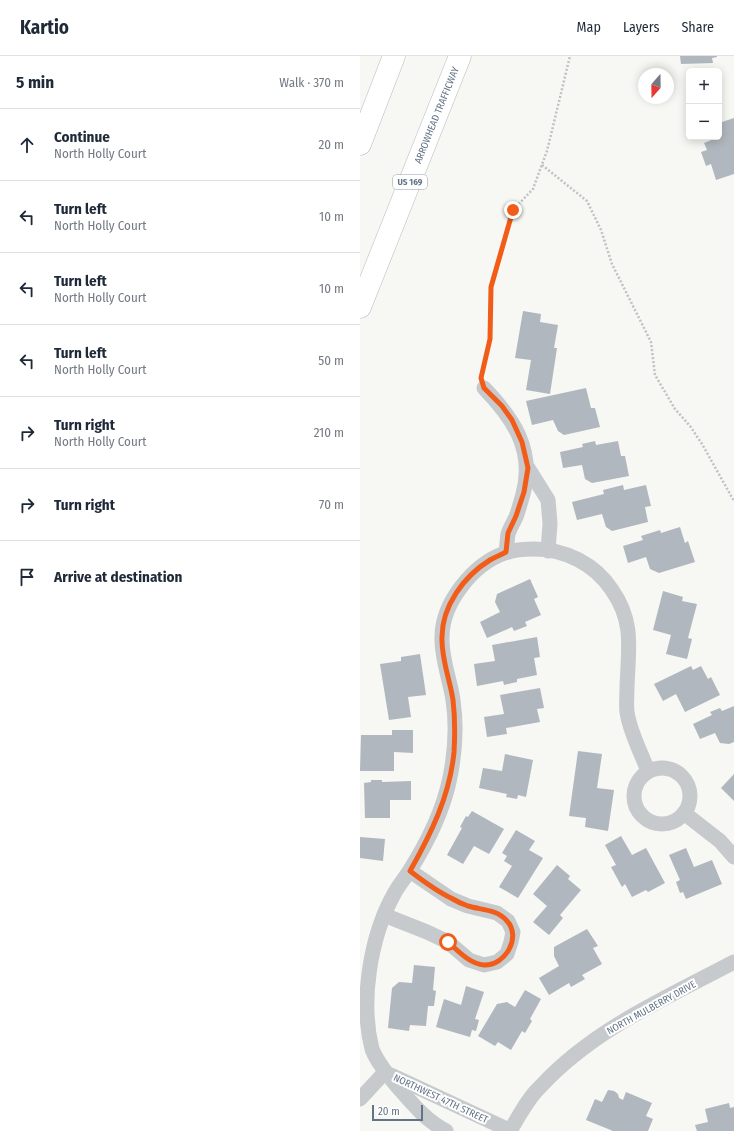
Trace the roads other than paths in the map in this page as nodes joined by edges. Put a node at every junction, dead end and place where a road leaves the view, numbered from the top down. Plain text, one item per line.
1 (394, 56) edge
2 (460, 56) edge
3 (360, 144) edge
4 (360, 307) edge
5 (484, 388) road end
6 (528, 468) junction
7 (548, 550) junction
8 (506, 552) junction
9 (648, 771) junction
10 (684, 813) junction
11 (734, 857) edge
12 (410, 871) junction
13 (384, 915) junction
14 (734, 962) edge
15 (385, 1072) junction
16 (360, 1098) edge
17 (446, 1131) edge
18 (510, 1131) edge

1 - 3 highway
2 - 4 highway, ARROWHEAD TRAFFICWAY / US 169
5 - 6 street
6 - 7 street
6 - 8 street
7 - 8 street
7 - 9 street
8 - 12 street
9 - 10 street
9 - 10 street
10 - 11 street
12 - 13 street
12 - 13 street
13 - 15 street
14 - 18 street, NORTH MULBERRY DRIVE
15 - 16 street
15 - 17 street, NORTHWEST 47TH STREET
15 - 18 street, NORTHWEST 47TH STREET

